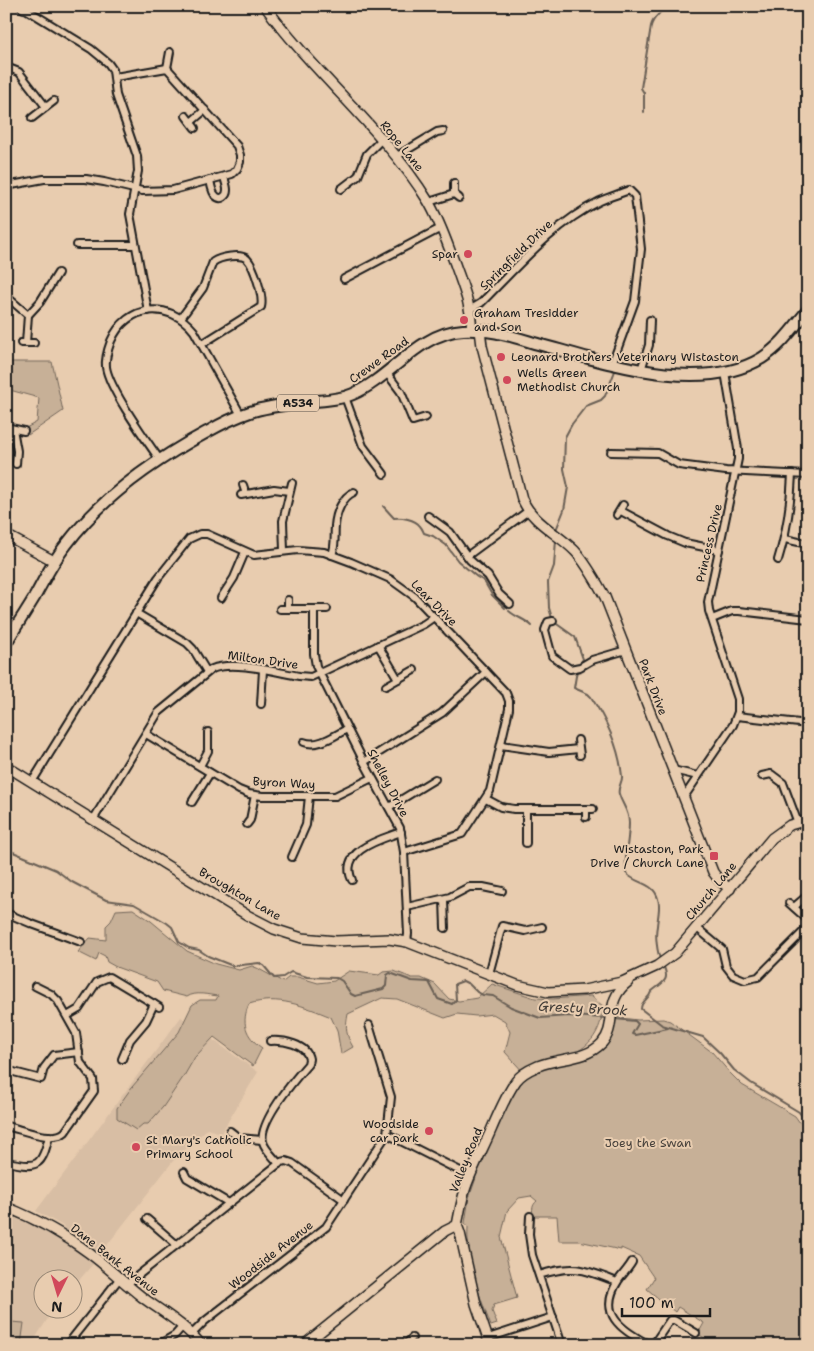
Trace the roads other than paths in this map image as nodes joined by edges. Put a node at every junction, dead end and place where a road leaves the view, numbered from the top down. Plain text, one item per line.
1 (265, 6) edge
2 (23, 7) edge
3 (170, 52) dead end
4 (6, 67) edge
5 (167, 68) junction
6 (115, 77) junction
7 (54, 101) dead end
8 (46, 108) junction
9 (205, 110) junction
10 (186, 116) dead end
11 (32, 118) dead end
12 (443, 131) dead end
13 (382, 140) junction
14 (397, 156) junction
15 (224, 177) junction
16 (210, 180) junction
17 (454, 183) dead end
18 (6, 186) edge
19 (341, 188) dead end
20 (134, 190) junction
21 (429, 202) junction
22 (441, 228) junction
23 (77, 245) dead end
24 (135, 246) junction
25 (58, 273) dead end
26 (344, 279) dead end
27 (6, 296) edge
28 (471, 309) junction
29 (808, 310) edge
30 (148, 311) junction
31 (28, 315) junction
32 (181, 318) junction
33 (650, 320) dead end
34 (476, 330) junction
35 (34, 343) dead end
36 (202, 344) junction
37 (612, 364) junction
38 (641, 370) junction
39 (386, 372) junction
40 (725, 372) junction
41 (345, 397) junction
42 (241, 415) junction
43 (426, 417) dead end
44 (10, 428) edge
45 (24, 431) dead end
46 (611, 452) dead end
47 (160, 460) junction
48 (16, 464) dead end
49 (736, 473) junction
50 (384, 474) dead end
51 (792, 474) junction
52 (808, 475) edge
53 (292, 482) dead end
54 (243, 485) dead end
55 (289, 491) junction
56 (351, 492) dead end
57 (620, 510) dead end
58 (528, 511) junction
59 (428, 516) dead end
60 (6, 535) edge
61 (785, 539) junction
62 (808, 544) edge
63 (719, 550) junction
64 (284, 551) junction
65 (245, 552) junction
66 (332, 555) junction
67 (467, 556) junction
68 (778, 560) dead end
69 (54, 561) junction
70 (221, 598) dead end
71 (288, 600) dead end
72 (510, 604) dead end
73 (280, 609) dead end
74 (288, 609) junction
75 (327, 609) dead end
76 (314, 610) junction
77 (136, 613) junction
78 (434, 617) junction
79 (712, 619) junction
80 (808, 619) edge
81 (554, 621) dead end
82 (6, 643) edge
83 (378, 645) junction
84 (626, 650) junction
85 (263, 670) junction
86 (414, 670) dead end
87 (207, 672) junction
88 (486, 672) junction
89 (319, 673) junction
90 (398, 679) junction
91 (386, 686) dead end
92 (262, 704) dead end
93 (737, 716) junction
94 (808, 724) edge
95 (347, 729) junction
96 (146, 734) junction
97 (207, 735) dead end
98 (578, 740) dead end
99 (304, 742) dead end
100 (500, 745) junction
101 (364, 762) junction
102 (6, 766) edge
103 (200, 766) junction
104 (673, 770) junction
105 (210, 773) junction
106 (698, 776) junction
107 (762, 776) dead end
108 (372, 778) junction
109 (435, 779) dead end
110 (32, 782) junction
111 (255, 795) junction
112 (309, 796) junction
113 (684, 797) junction
114 (486, 799) junction
115 (192, 802) dead end
116 (389, 807) junction
117 (586, 809) junction
118 (593, 809) dead end
119 (526, 810) junction
120 (586, 817) dead end
121 (93, 820) junction
122 (808, 820) edge
123 (798, 822) junction
124 (247, 824) dead end
125 (401, 832) junction
126 (526, 844) dead end
127 (404, 852) junction
128 (292, 857) dead end
129 (349, 878) dead end
130 (730, 889) junction
131 (502, 891) dead end
132 (808, 895) edge
133 (444, 899) junction
134 (407, 907) junction
135 (6, 913) edge
136 (808, 920) edge
137 (542, 927) dead end
138 (445, 928) dead end
139 (697, 928) junction
140 (807, 931) edge
141 (81, 942) dead end
142 (406, 942) junction
143 (489, 974) junction
144 (632, 979) junction
145 (35, 986) dead end
146 (594, 989) junction
147 (611, 1008) junction
148 (67, 1016) junction
149 (369, 1025) dead end
150 (270, 1041) dead end
151 (79, 1052) junction
152 (122, 1060) dead end
153 (6, 1070) edge
154 (6, 1126) edge
155 (230, 1131) dead end
156 (387, 1134) junction
157 (49, 1136) junction
158 (262, 1140) junction
159 (8, 1162) dead end
160 (279, 1164) junction
161 (184, 1172) dead end
162 (470, 1176) junction
163 (344, 1200) junction
164 (229, 1203) junction
165 (6, 1207) edge
166 (530, 1216) dead end
167 (147, 1219) dead end
168 (457, 1225) junction
169 (176, 1244) junction
170 (632, 1262) dead end
171 (539, 1275) junction
172 (123, 1282) junction
173 (617, 1282) junction
174 (552, 1317) junction
175 (183, 1326) junction
176 (192, 1334) junction
177 (696, 1334) dead end
178 (412, 1338) dead end
179 (489, 1341) edge
180 (67, 1345) edge
181 (158, 1345) edge
182 (201, 1345) edge
183 (304, 1345) edge
184 (405, 1345) edge
185 (562, 1345) edge
186 (651, 1345) edge

1 - 13 street, Rope Lane
2 - 6 street
3 - 5 street
4 - 8 street
5 - 6 street
5 - 9 street
6 - 20 street
7 - 8 street
8 - 11 street
9 - 10 street
9 - 15 street
12 - 14 street
13 - 14 street, Rope Lane
13 - 19 street
14 - 21 street, Rope Lane
15 - 16 street
15 - 16 street
16 - 20 street
17 - 21 street
18 - 20 street
20 - 24 street
21 - 22 street, Rope Lane
22 - 26 street
22 - 28 street, Rope Lane
23 - 24 street
24 - 30 street
25 - 31 street
27 - 31 street
28 - 34 street, Rope Lane
28 - 37 street, Springfield Drive
29 - 40 main road, Crewe Road / A534
30 - 32 street
30 - 47 street
31 - 35 street
32 - 36 street
32 - 36 street
33 - 38 street
34 - 37 main road, Crewe Road / A534
34 - 39 main road, Crewe Road / A534
34 - 58 street, Rope Lane
36 - 42 street
37 - 38 main road, Crewe Road / A534
38 - 40 main road, Crewe Road / A534
39 - 41 main road, Crewe Road / A534
39 - 43 street
40 - 49 street, Princess Drive
41 - 42 main road, Crewe Road / A534
41 - 50 street
42 - 47 main road, Crewe Road / A534
44 - 45 street
44 - 48 street
46 - 49 street
47 - 69 main road, Crewe Road / A534
49 - 51 street
49 - 63 street, Princess Drive
51 - 52 street
51 - 61 street
53 - 55 street
54 - 55 street
55 - 64 street
56 - 66 street
57 - 63 street
58 - 67 street
58 - 84 street, Park Drive
59 - 67 street
60 - 69 street
61 - 62 street
61 - 68 street
63 - 79 street, Princess Drive
64 - 65 street, Lear Drive
64 - 66 street, Lear Drive
65 - 70 street
65 - 77 street, Lear Drive
66 - 78 street, Lear Drive
67 - 72 street
69 - 82 main road, Crewe Road / A534
71 - 74 street
73 - 74 street
74 - 76 street
75 - 76 street
76 - 89 street, Shelley Drive
77 - 87 street
77 - 110 street, Lear Drive
78 - 83 street, Milton Drive
78 - 88 street, Lear Drive
79 - 80 street
79 - 93 street, Princess Drive
81 - 84 street
83 - 89 street, Milton Drive
83 - 90 street
84 - 104 street, Park Drive
85 - 87 street, Milton Drive
85 - 89 street, Milton Drive
85 - 92 street
86 - 90 street
87 - 96 street, Milton Drive
88 - 100 street, Lear Drive
88 - 101 street
89 - 95 street, Shelley Drive
90 - 91 street
93 - 94 street
93 - 106 street
95 - 99 street
95 - 101 street, Shelley Drive
96 - 103 street, Byron Way
96 - 121 street, Milton Drive
97 - 103 street
98 - 100 street
100 - 114 street, Lear Drive
101 - 108 street, Shelley Drive
102 - 110 street, Broughton Lane
103 - 105 street, Byron Way
104 - 106 street
104 - 113 street, Park Drive
105 - 111 street, Byron Way
105 - 115 street
106 - 113 street
107 - 123 street
108 - 112 street, Byron Way
108 - 116 street, Shelley Drive
109 - 116 street
110 - 121 street, Broughton Lane
111 - 112 street, Byron Way
111 - 124 street
112 - 128 street
113 - 130 street, Park Drive
114 - 119 street
114 - 127 street, Lear Drive
116 - 125 street, Shelley Drive
117 - 118 street
117 - 119 street
117 - 120 street
119 - 126 street
121 - 142 street, Broughton Lane
122 - 123 street, Church Lane
123 - 130 street, Church Lane
125 - 127 street, Shelley Drive
125 - 129 street
127 - 134 street, Shelley Drive
130 - 139 street, Church Lane
131 - 133 street
132 - 136 street
133 - 134 street
133 - 138 street
134 - 142 street, Shelley Drive
135 - 141 street
137 - 143 street
139 - 140 street
139 - 144 street, Church Lane
142 - 143 street, Broughton Lane
143 - 146 street, Broughton Lane
144 - 146 street, Broughton Lane
144 - 147 street
145 - 148 street
146 - 147 street
147 - 162 street, Valley Road
148 - 151 street
148 - 152 street
149 - 156 street
150 - 158 street
151 - 153 street
151 - 157 street
154 - 157 street
155 - 158 street
156 - 162 street
156 - 163 street, Woodside Avenue
157 - 159 street
158 - 160 street
160 - 163 street
160 - 164 street
161 - 164 street
162 - 168 street, Valley Road
163 - 176 street, Woodside Avenue
164 - 169 street
165 - 172 street, Dane Bank Avenue
166 - 171 street
167 - 169 street
168 - 179 street
168 - 183 street
169 - 172 street
170 - 173 street
171 - 173 street
171 - 174 street
172 - 175 street, Dane Bank Avenue
172 - 180 street
173 - 186 street
174 - 179 street
174 - 185 street
175 - 176 street, Dane Bank Avenue
175 - 181 street
176 - 182 street, Dane Bank Avenue
177 - 186 street
178 - 184 street

